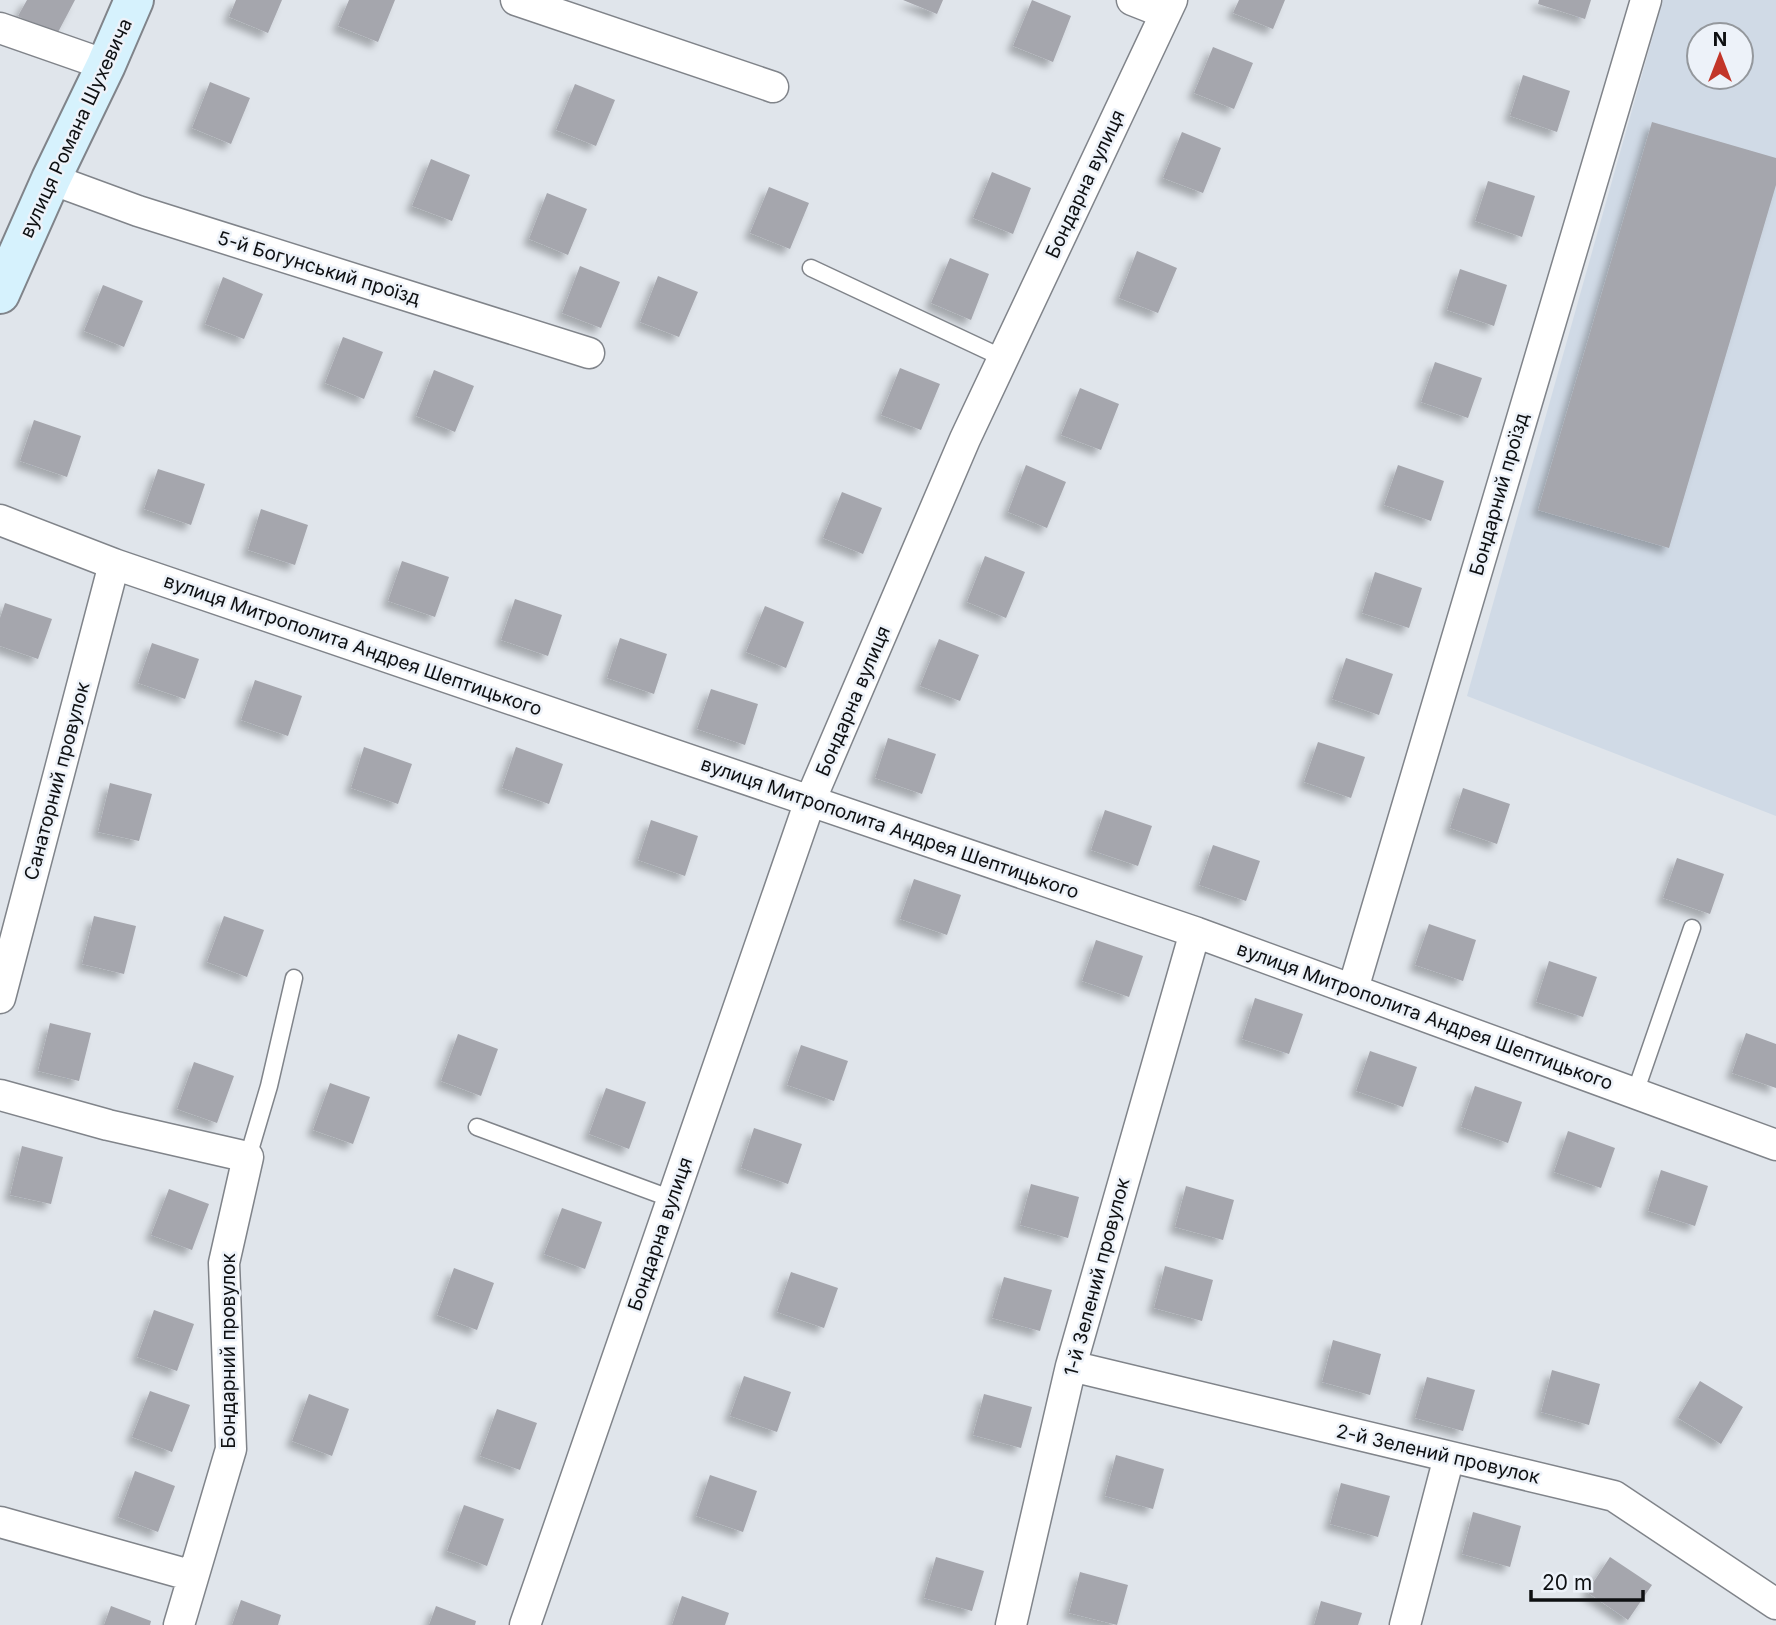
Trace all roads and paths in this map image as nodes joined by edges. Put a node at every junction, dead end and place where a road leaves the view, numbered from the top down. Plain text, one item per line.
1 (134, 0) edge
2 (516, 0) edge
3 (1132, 0) edge
4 (1646, 0) edge
5 (1169, 7) edge
6 (0, 28) edge
7 (106, 65) junction
8 (774, 87) dead end
9 (51, 178) junction
10 (811, 268) dead end
11 (0, 294) edge
12 (589, 353) dead end
13 (1003, 358) junction
14 (0, 520) edge
15 (114, 564) junction
16 (810, 801) junction
17 (1692, 928) dead end
18 (1195, 932) junction
19 (293, 978) dead end
20 (1353, 989) junction
21 (0, 998) edge
22 (1635, 1093) junction
23 (0, 1095) edge
24 (477, 1127) dead end
25 (1776, 1144) edge
26 (248, 1157) junction
27 (672, 1199) junction
28 (1072, 1366) junction
29 (1449, 1457) junction
30 (0, 1522) edge
31 (193, 1576) junction
32 (1776, 1604) edge
33 (179, 1625) edge
34 (525, 1625) edge
35 (1011, 1625) edge
36 (1405, 1625) edge

1 - 7 street, вулиця Романа Шухевича
2 - 8 street
3 - 5 street
4 - 20 street, Бондарний проїзд
5 - 13 street, Бондарна вулиця
6 - 7 street
7 - 9 street, вулиця Романа Шухевича
9 - 11 street, вулиця Романа Шухевича
9 - 12 street, 5-й Богунський проїзд
10 - 13 lane
13 - 16 street, Бондарна вулиця
14 - 15 street, вулиця Митрополита Андрея Шептицького
15 - 16 street, вулиця Митрополита Андрея Шептицького
15 - 21 street, Санаторний провулок
16 - 18 street, вулиця Митрополита Андрея Шептицького
16 - 27 street, Бондарна вулиця
17 - 22 lane
18 - 20 street, вулиця Митрополита Андрея Шептицького
18 - 28 street, 1-й Зелений провулок
19 - 26 lane
20 - 22 street, вулиця Митрополита Андрея Шептицького
22 - 25 street, вулиця Митрополита Андрея Шептицького
23 - 26 street
24 - 27 lane
26 - 31 street, Бондарний провулок
27 - 34 street, Бондарна вулиця
28 - 29 street, 2-й Зелений провулок
28 - 35 street, 1-й Зелений провулок
29 - 32 street, 2-й Зелений провулок
29 - 36 street
30 - 31 street
31 - 33 street, Бондарний провулок

